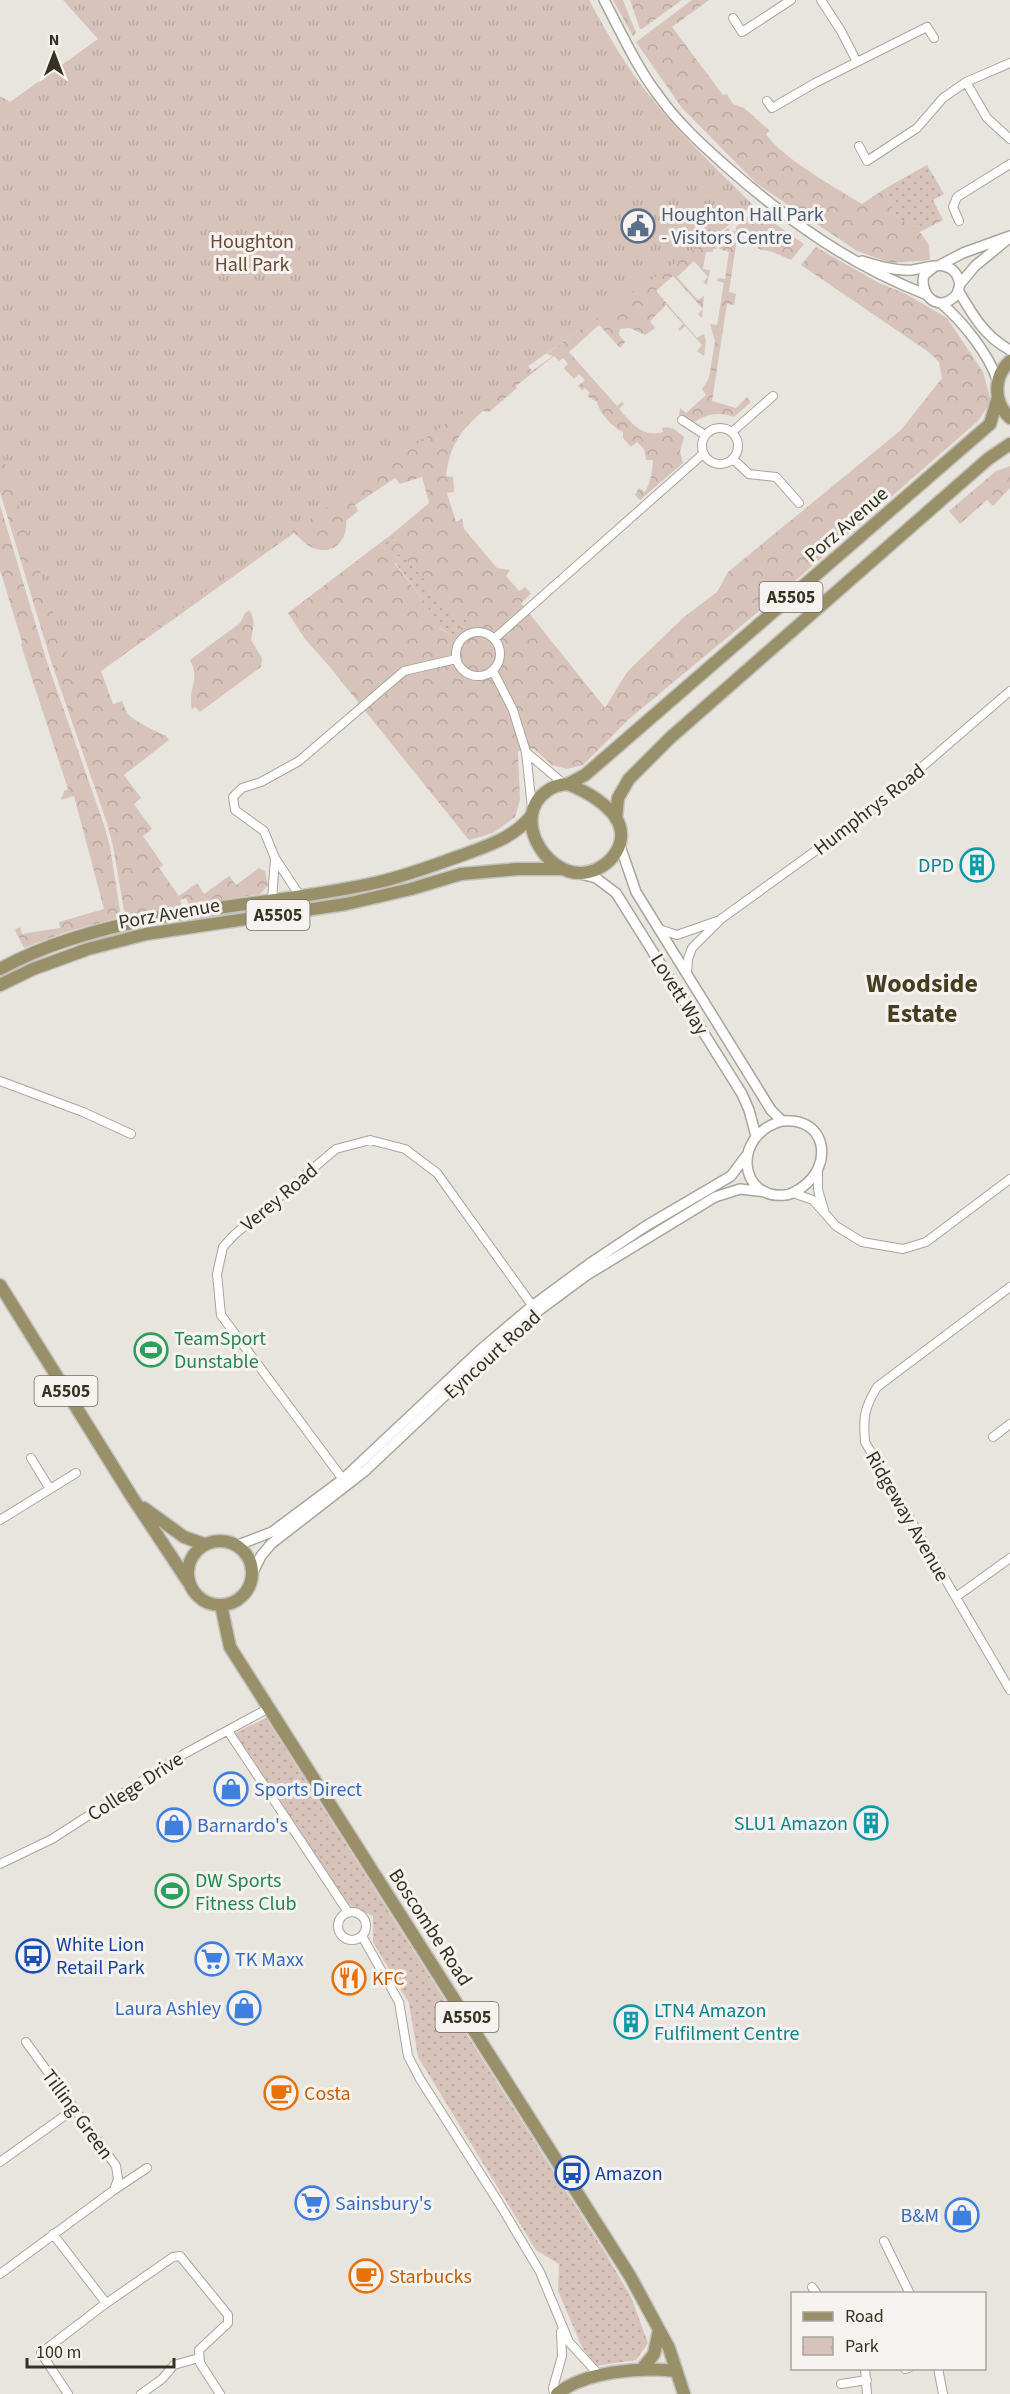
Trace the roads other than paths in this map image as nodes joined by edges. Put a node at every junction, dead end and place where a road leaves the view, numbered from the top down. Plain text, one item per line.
1 (604, 0) edge
2 (791, 0) edge
3 (821, 0) edge
4 (733, 18) dead end
5 (934, 38) dead end
6 (856, 62) junction
7 (1010, 63) edge
8 (966, 82) junction
9 (767, 101) dead end
10 (1010, 139) edge
11 (859, 147) dead end
12 (1010, 164) edge
13 (959, 221) dead end
14 (1010, 237) edge
15 (845, 256) junction
16 (937, 266) junction
17 (959, 287) junction
18 (925, 294) junction
19 (941, 303) junction
20 (1010, 350) edge
21 (1010, 361) edge
22 (998, 382) junction
23 (773, 396) dead end
24 (998, 397) junction
25 (1010, 418) edge
26 (682, 420) dead end
27 (732, 432) junction
28 (705, 435) junction
29 (1010, 444) edge
30 (704, 454) junction
31 (733, 459) junction
32 (799, 503) dead end
33 (494, 639) junction
34 (456, 659) junction
35 (493, 671) junction
36 (1010, 690) edge
37 (526, 752) junction
38 (566, 784) junction
39 (531, 812) junction
40 (616, 819) junction
41 (619, 843) junction
42 (275, 858) junction
43 (562, 869) junction
44 (579, 873) junction
45 (300, 896) junction
46 (272, 900) junction
47 (721, 919) junction
48 (659, 929) junction
49 (0, 969) edge
50 (687, 973) junction
51 (0, 985) edge
52 (0, 1081) edge
53 (782, 1121) junction
54 (132, 1134) dead end
55 (756, 1136) junction
56 (746, 1156) junction
57 (818, 1171) junction
58 (1010, 1179) edge
59 (766, 1192) junction
60 (793, 1193) junction
61 (826, 1214) junction
62 (0, 1285) edge
63 (1010, 1287) edge
64 (535, 1309) junction
65 (1010, 1424) edge
66 (993, 1437) dead end
67 (30, 1458) dead end
68 (76, 1473) dead end
69 (345, 1482) junction
70 (51, 1489) junction
71 (132, 1497) junction
72 (0, 1520) edge
73 (204, 1544) junction
74 (238, 1545) junction
75 (1010, 1558) edge
76 (253, 1572) junction
77 (189, 1583) junction
78 (956, 1597) junction
79 (221, 1605) junction
80 (1010, 1690) edge
81 (269, 1708) junction
82 (228, 1731) junction
83 (0, 1863) edge
84 (348, 1912) junction
85 (362, 1935) junction
86 (26, 2042) dead end
87 (75, 2109) junction
88 (0, 2162) edge
89 (147, 2168) dead end
90 (114, 2190) junction
91 (53, 2234) junction
92 (884, 2241) dead end
93 (0, 2274) edge
94 (909, 2292) edge
95 (106, 2303) junction
96 (560, 2325) junction
97 (660, 2330) junction
98 (199, 2358) junction
99 (642, 2369) junction
100 (865, 2370) edge
101 (938, 2370) edge
102 (675, 2371) junction
103 (600, 2376) junction
104 (867, 2380) junction
105 (841, 2384) dead end
106 (68, 2394) edge
107 (141, 2394) edge
108 (220, 2394) edge
109 (556, 2394) edge
110 (684, 2394) edge
111 (867, 2394) edge
112 (943, 2394) edge

1 - 15 street
2 - 4 street
3 - 6 street
5 - 6 street
6 - 9 street
7 - 8 street
8 - 10 street
8 - 11 street
12 - 13 street
14 - 16 street
14 - 17 street
15 - 16 street
15 - 18 street
16 - 17 street
16 - 18 street
17 - 19 street
17 - 20 street
18 - 19 street
19 - 22 street
21 - 22 main road
22 - 24 main road
23 - 27 street
24 - 25 main road
24 - 38 main road, Porz Avenue / A5505
26 - 28 street
27 - 28 street
27 - 31 street
28 - 30 street
29 - 40 main road, A5505
30 - 31 street
30 - 33 street
31 - 32 street
33 - 34 street
33 - 35 street
34 - 35 street
34 - 42 street
35 - 37 street
36 - 47 street, Humphrys Road
37 - 38 street
37 - 39 street
38 - 39 main road, A5505
38 - 40 main road
39 - 43 main road
39 - 45 main road, Porz Avenue / A5505
40 - 41 main road, A5505
41 - 44 main road
41 - 48 street, Lovett Way
42 - 45 street
42 - 46 street
43 - 44 main road, A5505
43 - 51 main road, Porz Avenue / A5505
44 - 55 street, Lovett Way
45 - 46 main road, Porz Avenue / A5505
46 - 49 main road, Porz Avenue / A5505
47 - 48 street, Humphrys Road
47 - 50 street, Humphrys Road
48 - 50 street, Lovett Way
50 - 53 street, Lovett Way
52 - 54 street
53 - 55 street
53 - 57 street
55 - 56 street
56 - 59 street
56 - 64 street, Eyncourt Road
57 - 60 street
57 - 61 street
58 - 61 street
59 - 60 street
59 - 64 street, Eyncourt Road
60 - 61 street
62 - 71 main road, A5505
63 - 78 street, Ridgeway Avenue
64 - 69 street, Eyncourt Road
64 - 69 street, Verey Road
65 - 66 street
67 - 70 street
68 - 70 street
69 - 74 street, Eyncourt Road
69 - 76 street, Eyncourt Road
70 - 72 street
71 - 73 main road, A5505
71 - 77 main road, A5505
73 - 74 main road, A5505
73 - 77 main road
74 - 76 main road
75 - 78 street
76 - 79 main road
77 - 79 main road, A5505
78 - 80 street, Ridgeway Avenue
79 - 81 main road, Boscombe Road / A5505
81 - 82 street, College Drive
81 - 97 main road, Boscombe Road / A5505
82 - 83 street, College Drive
82 - 84 street
84 - 85 street
84 - 85 street
85 - 96 street
86 - 87 street, Tilling Green
87 - 88 street
87 - 90 street, Tilling Green
89 - 90 street
90 - 91 street
91 - 93 street
91 - 95 street
92 - 94 street
95 - 98 street
95 - 106 street
96 - 103 street
96 - 109 street
97 - 99 main road
97 - 102 main road, Boscombe Road / A5505
98 - 107 street
98 - 108 street
99 - 102 main road
99 - 103 main road
100 - 104 street
101 - 112 street
102 - 110 main road, Boscombe Road
103 - 109 main road
104 - 105 street
104 - 111 street

